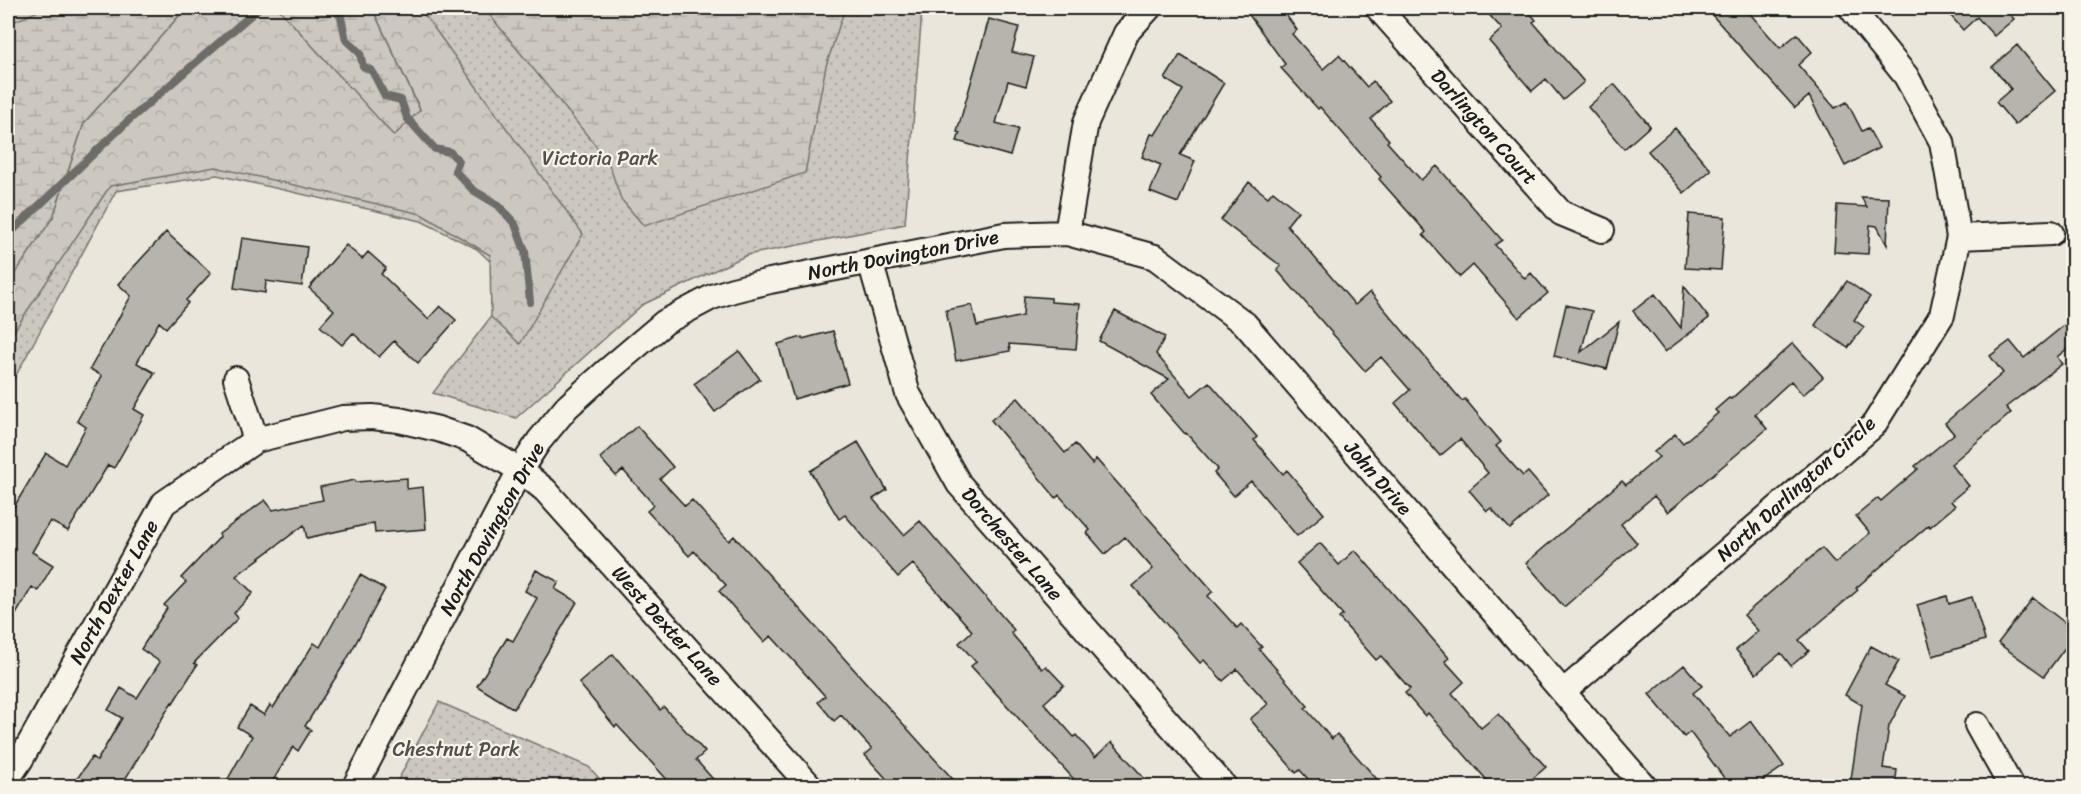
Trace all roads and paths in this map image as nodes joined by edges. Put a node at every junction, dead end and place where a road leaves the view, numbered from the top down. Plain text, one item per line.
1 (1149, 8) edge
2 (1378, 8) edge
3 (1851, 8) edge
4 (1602, 230) dead end
5 (1067, 233) junction
6 (2051, 233) dead end
7 (1959, 237) junction
8 (870, 261) junction
9 (236, 379) dead end
10 (256, 440) junction
11 (520, 470) junction
12 (1563, 692) junction
13 (1977, 725) dead end
14 (8, 778) edge
15 (355, 786) edge
16 (810, 786) edge
17 (1224, 786) edge
18 (1644, 786) edge
19 (2012, 786) edge

1 - 5 street
2 - 4 street, Darlington Court
3 - 7 street, North Darlington Circle
5 - 8 street, North Dovington Drive
5 - 12 street, John Drive
6 - 7 street
7 - 12 street, North Darlington Circle
8 - 11 street, North Dovington Drive
8 - 17 street, Dorchester Lane
9 - 10 street
10 - 11 street, North Dexter Lane
10 - 14 street, North Dexter Lane
11 - 15 street, North Dovington Drive
11 - 16 street, West Dexter Lane
12 - 18 street, John Drive
13 - 19 street

